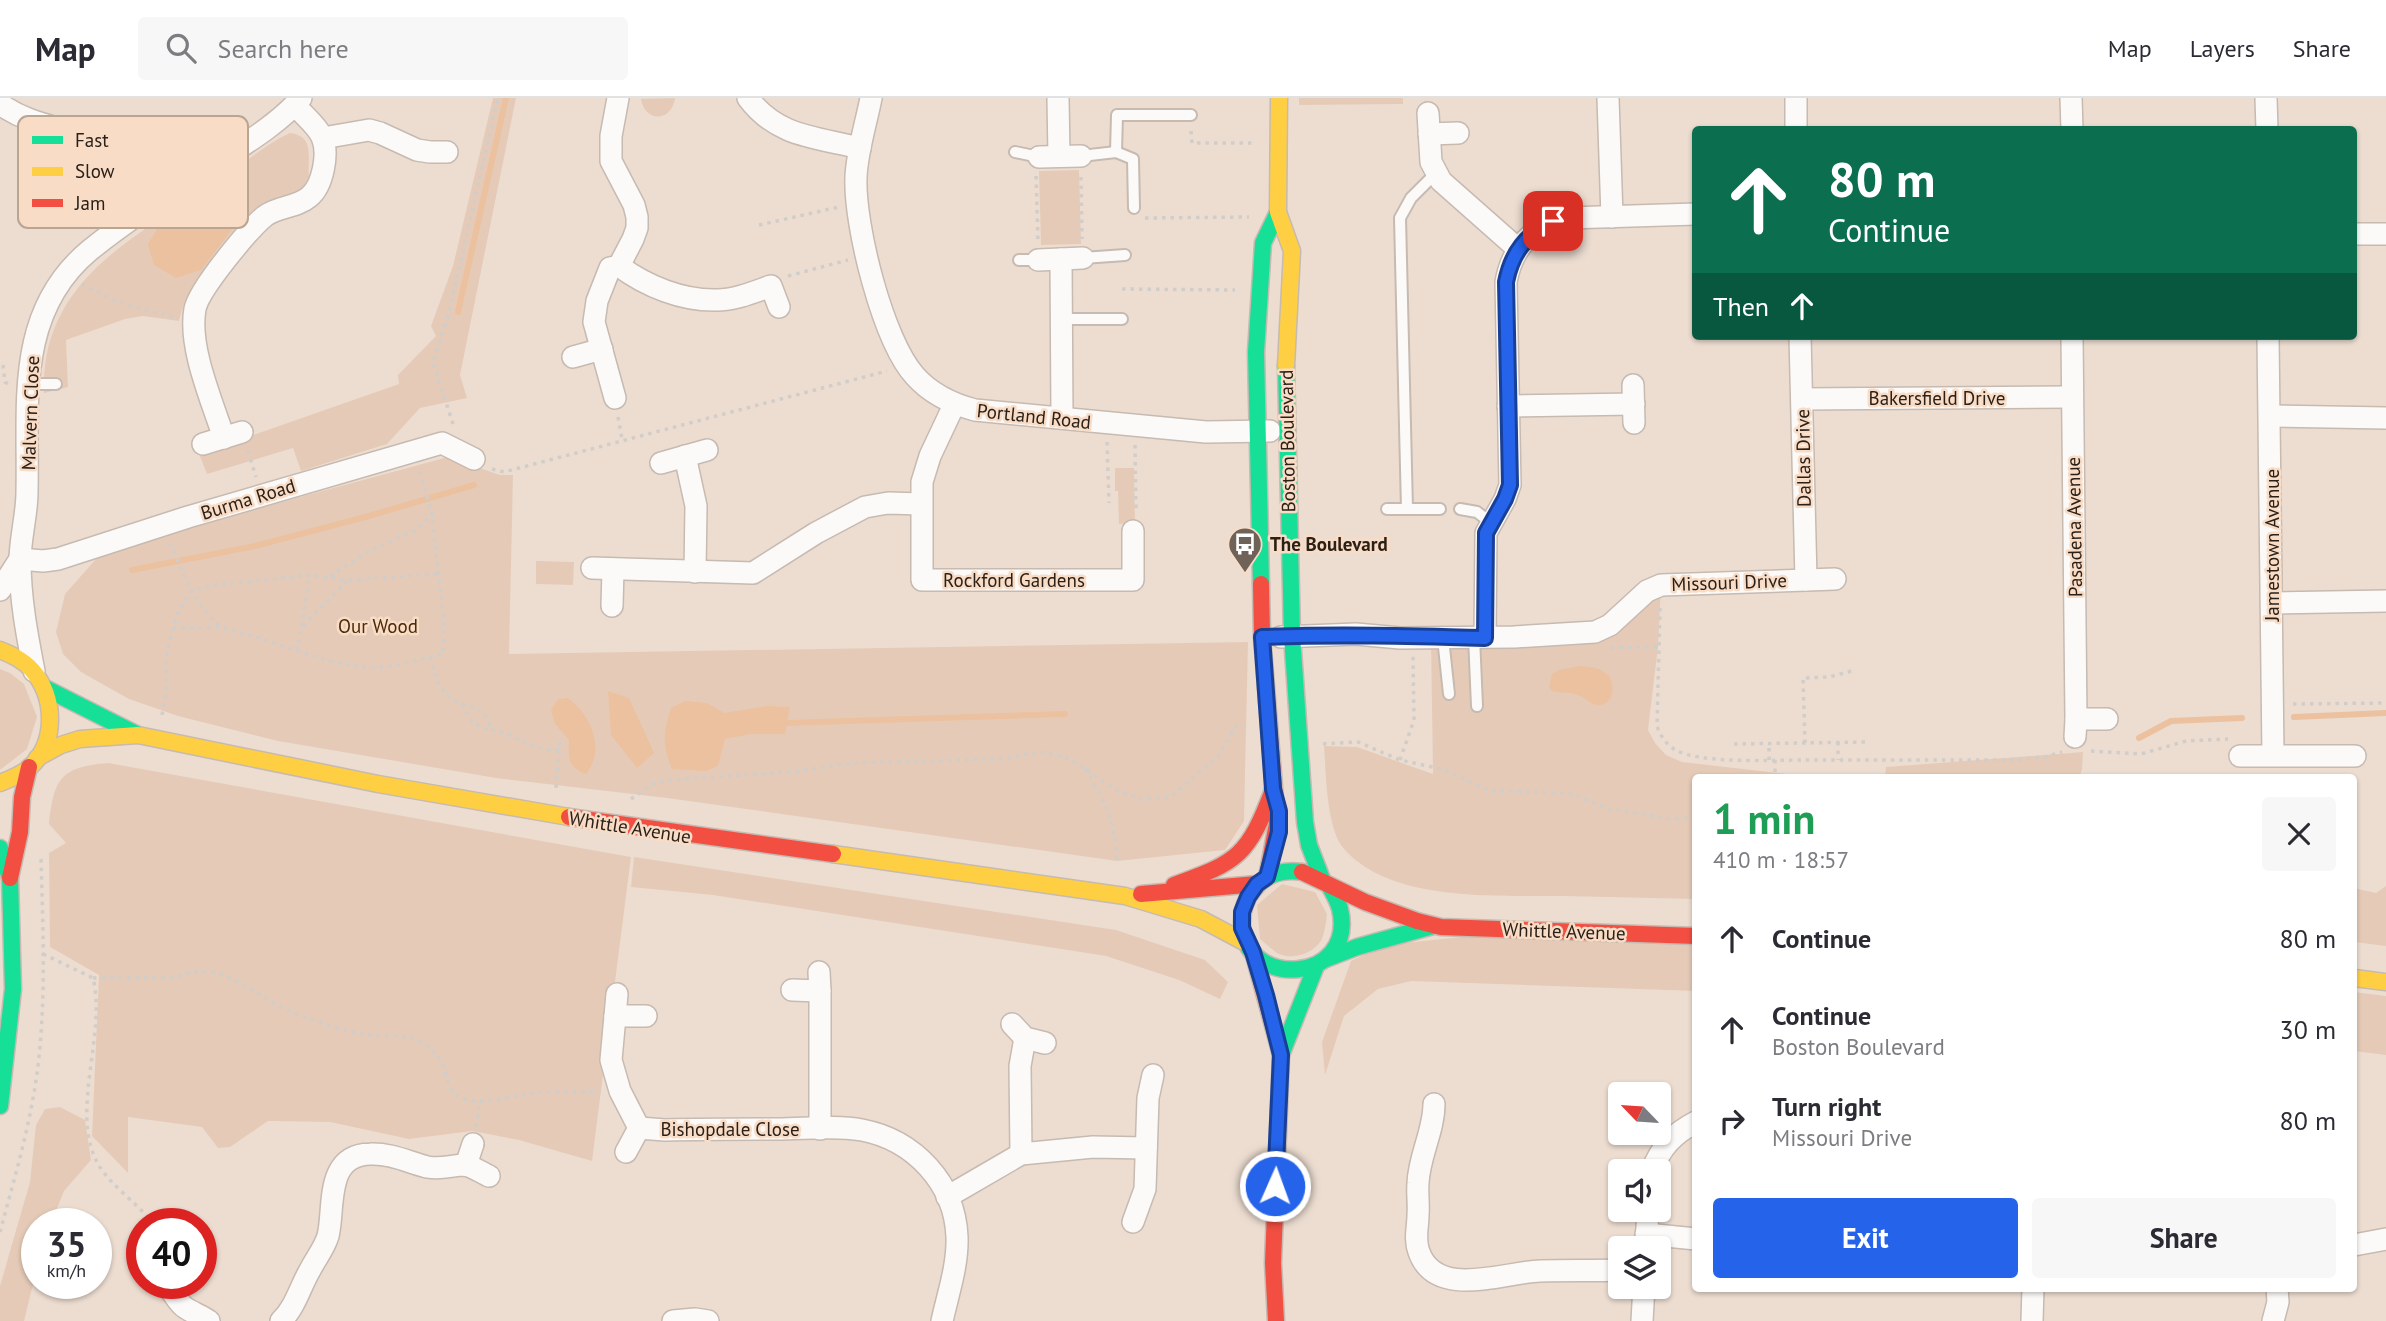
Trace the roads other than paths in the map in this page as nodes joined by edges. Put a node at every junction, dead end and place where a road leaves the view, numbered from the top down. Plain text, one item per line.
1 (618, 98) edge
2 (748, 98) edge
3 (871, 98) edge
4 (1058, 98) edge
5 (1279, 98) edge
6 (1608, 98) edge
7 (1796, 98) edge
8 (2071, 98) edge
9 (2266, 98) edge
10 (298, 102) edge
11 (0, 104) edge
12 (1191, 115) road end
13 (18, 116) edge
14 (1796, 126) edge
15 (2072, 126) edge
16 (2267, 126) edge
17 (1458, 133) dead end
18 (323, 138) junction
19 (248, 143) edge
20 (860, 148) junction
21 (447, 152) dead end
22 (1015, 152) dead end
23 (1116, 152) junction
24 (1081, 156) joint
25 (1045, 157) junction
26 (1436, 173) junction
27 (1134, 208) road end
28 (1278, 212) junction
29 (1692, 214) edge
30 (1612, 217) junction
31 (122, 228) edge
32 (2357, 234) edge
33 (2386, 234) edge
34 (1518, 249) junction
35 (1125, 255) dead end
36 (1083, 258) joint
37 (1061, 259) junction
38 (1029, 260) road end
39 (619, 266) junction
40 (779, 307) dead end
41 (1122, 318) dead end
42 (1063, 319) junction
43 (1800, 340) edge
44 (2072, 340) edge
45 (2268, 340) edge
46 (602, 349) junction
47 (573, 357) dead end
48 (27, 384) junction
49 (56, 384) dead end
50 (2072, 397) junction
51 (615, 398) dead end
52 (1802, 399) junction
53 (1634, 404) dead end
54 (954, 405) junction
55 (1508, 406) junction
56 (2271, 416) junction
57 (1062, 418) junction
58 (2386, 418) edge
59 (1286, 429) junction
60 (1258, 432) junction
61 (202, 444) dead end
62 (707, 450) dead end
63 (685, 456) junction
64 (474, 459) road end
65 (662, 463) dead end
66 (921, 504) junction
67 (1387, 509) dead end
68 (1407, 509) junction
69 (1440, 509) dead end
70 (1460, 509) dead end
71 (1490, 522) junction
72 (1133, 531) road end
73 (20, 559) junction
74 (695, 572) junction
75 (1835, 579) dead end
76 (1806, 580) junction
77 (0, 590) edge
78 (2386, 601) edge
79 (2273, 603) junction
80 (612, 606) dead end
81 (1292, 636) junction
82 (1262, 637) junction
83 (1479, 637) junction
84 (1443, 638) junction
85 (0, 650) edge
86 (40, 680) junction
87 (1449, 694) dead end
88 (1477, 706) dead end
89 (2107, 719) dead end
90 (138, 735) junction
91 (2238, 747) road end
92 (2273, 755) junction
93 (2355, 756) dead end
94 (33, 763) junction
95 (0, 783) edge
96 (1273, 789) junction
97 (0, 848) edge
98 (10, 878) junction
99 (1262, 880) junction
100 (1326, 882) junction
101 (1153, 893) junction
102 (1125, 896) junction
103 (1433, 926) junction
104 (1692, 936) edge
105 (1250, 948) junction
106 (1321, 962) junction
107 (2357, 978) edge
108 (2386, 982) edge
109 (792, 990) dead end
110 (617, 994) dead end
111 (615, 1016) junction
112 (646, 1016) dead end
113 (1027, 1035) dead end
114 (1281, 1055) junction
115 (1155, 1073) dead end
116 (1432, 1100) dead end
117 (0, 1106) edge
118 (1692, 1125) edge
119 (639, 1128) junction
120 (820, 1129) junction
121 (472, 1144) dead end
122 (1146, 1148) junction
123 (626, 1152) dead end
124 (1021, 1154) junction
125 (1656, 1159) edge
126 (466, 1165) junction
127 (489, 1176) dead end
128 (947, 1197) junction
129 (1133, 1222) dead end
130 (1692, 1239) edge
131 (2386, 1239) edge
132 (1671, 1240) edge
133 (2357, 1244) edge
134 (1608, 1270) edge
135 (2033, 1292) edge
136 (2277, 1292) edge
137 (179, 1299) edge
138 (1643, 1299) edge
139 (209, 1321) edge
140 (281, 1321) edge
141 (673, 1321) edge
142 (708, 1321) edge
143 (942, 1321) edge
144 (1276, 1321) edge
145 (1642, 1321) edge
146 (2032, 1321) edge
147 (2273, 1321) edge

1 - 39 street
2 - 20 street
3 - 20 street, Portland Road
4 - 25 street
5 - 28 street, Boston Boulevard
6 - 30 street
7 - 14 street
8 - 15 street
9 - 16 street
10 - 18 street
10 - 19 street, Malvern Close
11 - 13 street
12 - 23 lane
17 - 26 street
18 - 21 street
18 - 61 street
20 - 54 street, Portland Road
22 - 25 lane
23 - 24 lane
23 - 27 lane
24 - 25 street
26 - 34 street
26 - 68 lane
28 - 59 street, Boston Boulevard
28 - 60 street, Boston Boulevard
29 - 30 street
30 - 34 street
31 - 48 street, Malvern Close
32 - 33 street
34 - 55 street
35 - 36 lane
36 - 37 street
37 - 38 street
37 - 42 street
39 - 40 street
39 - 46 street
41 - 42 lane
42 - 57 street
43 - 52 street, Dallas Drive
44 - 50 street, Pasadena Avenue
45 - 56 street, Jamestown Avenue
46 - 47 street
46 - 51 street
48 - 49 lane
48 - 73 street, Malvern Close
50 - 52 street, Bakersfield Drive
50 - 89 street, Pasadena Avenue
52 - 76 street, Dallas Drive
53 - 55 street
54 - 57 street, Portland Road
54 - 66 street, Rockford Gardens
55 - 71 street
56 - 58 street
56 - 79 street, Jamestown Avenue
57 - 60 street, Portland Road
59 - 60 street, Portland Road
59 - 81 street, Boston Boulevard
60 - 82 street, Boston Boulevard
62 - 63 street
63 - 65 street
63 - 74 street
64 - 73 street, Burma Road
66 - 72 street, Rockford Gardens
66 - 74 street
67 - 68 lane
68 - 69 lane
70 - 71 lane
71 - 83 street
73 - 77 street, Malvern Close
73 - 86 street, Malvern Close
74 - 80 street
75 - 76 street, Missouri Drive
76 - 83 street, Missouri Drive
78 - 79 street
79 - 92 street, Jamestown Avenue
81 - 82 street, Missouri Drive
81 - 84 street, Missouri Drive
81 - 100 street, Boston Boulevard
82 - 96 street, Boston Boulevard
83 - 84 street, Missouri Drive
83 - 88 lane
84 - 87 lane
85 - 86 street, Whittle Avenue
86 - 90 street, Whittle Avenue
86 - 94 street
90 - 94 street, Whittle Avenue
90 - 102 street, Whittle Avenue
91 - 92 street
92 - 93 street
94 - 95 street, Whittle Avenue
94 - 98 street
96 - 99 street, Boston Boulevard
96 - 101 street
97 - 98 street
98 - 117 street
99 - 100 street
99 - 101 street, Whittle Avenue
99 - 105 street
100 - 103 street, Whittle Avenue
100 - 106 street
101 - 102 street, Whittle Avenue
102 - 105 street, Whittle Avenue
103 - 104 street, Whittle Avenue
103 - 106 street, Whittle Avenue
105 - 106 street
105 - 114 street
106 - 114 street
107 - 108 street
109 - 120 street, Bishopdale Close
110 - 111 street, Bishopdale Close
111 - 112 street
111 - 119 street, Bishopdale Close
113 - 124 street
114 - 144 street
115 - 122 street
116 - 134 street
118 - 125 street
119 - 120 street, Bishopdale Close
119 - 123 street, Bishopdale Close
120 - 128 street, Bishopdale Close
121 - 126 street
122 - 124 street
122 - 129 street
124 - 128 street
126 - 127 street
126 - 140 street
128 - 143 street, Bishopdale Close
130 - 132 street
131 - 133 street
135 - 146 street
136 - 147 street
137 - 139 street
138 - 145 street
141 - 142 street

